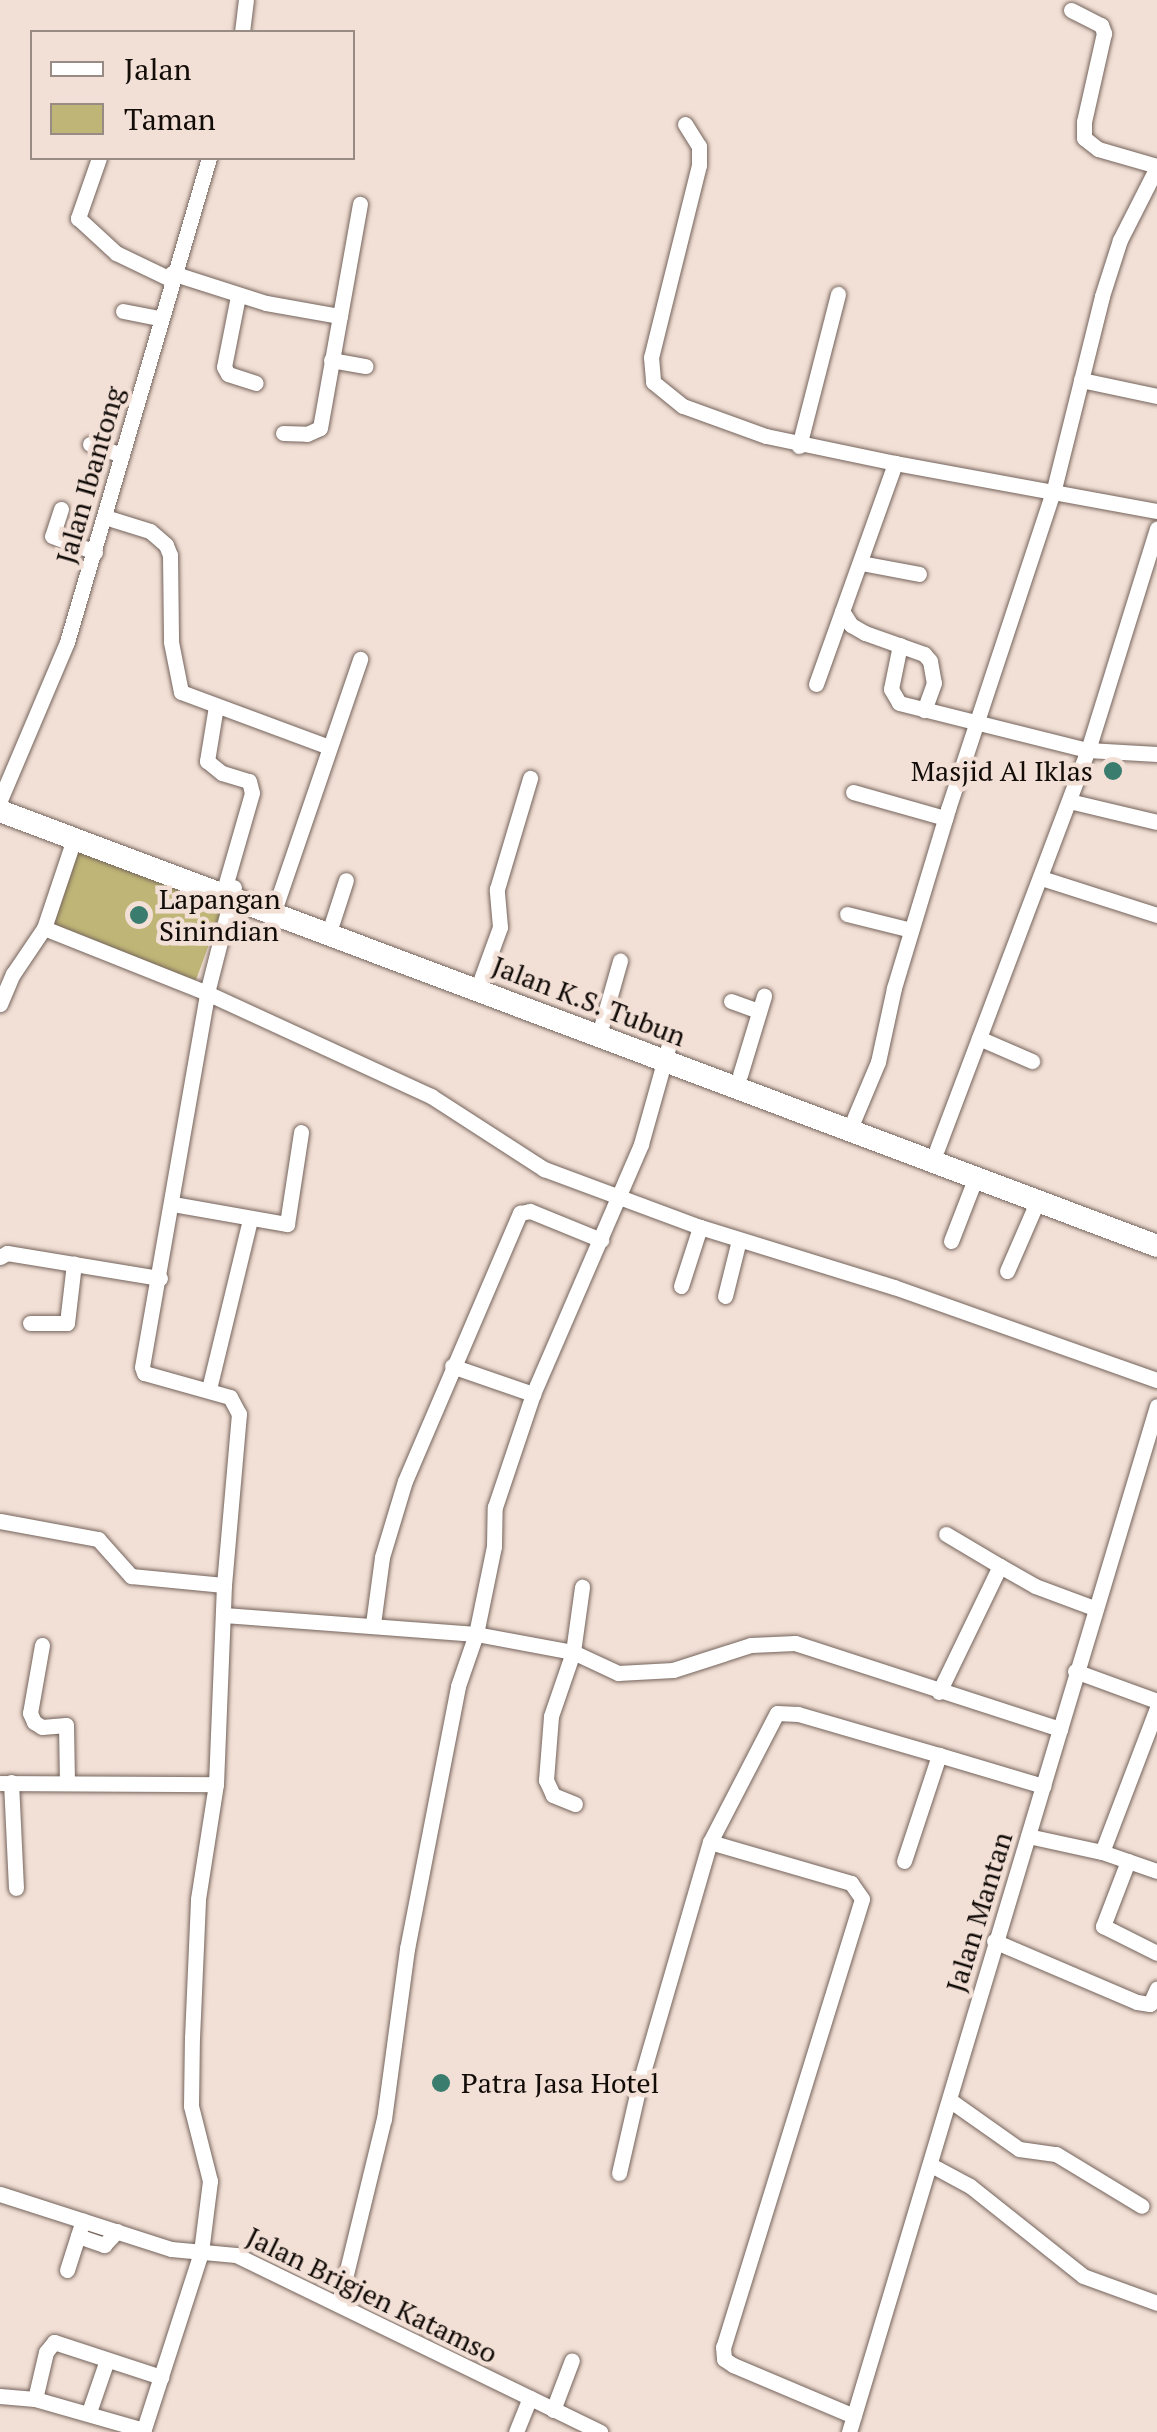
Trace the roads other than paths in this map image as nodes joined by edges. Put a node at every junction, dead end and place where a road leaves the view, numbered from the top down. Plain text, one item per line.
1 (246, 0) edge
2 (1071, 10) dead end
3 (242, 30) edge
4 (685, 124) dead end
5 (99, 160) edge
6 (208, 160) edge
7 (1157, 167) edge
8 (360, 204) dead end
9 (171, 276) junction
10 (838, 294) dead end
11 (238, 296) junction
12 (123, 311) dead end
13 (340, 316) junction
14 (159, 318) junction
15 (331, 360) junction
16 (365, 366) dead end
17 (1081, 380) junction
18 (256, 382) dead end
19 (1157, 396) edge
20 (283, 433) dead end
21 (90, 444) dead end
22 (799, 446) junction
23 (122, 455) junction
24 (895, 463) junction
25 (1054, 490) junction
26 (61, 509) dead end
27 (1157, 511) edge
28 (105, 517) junction
29 (1157, 528) edge
30 (95, 552) junction
31 (861, 564) junction
32 (918, 574) dead end
33 (842, 611) junction
34 (900, 645) junction
35 (360, 659) dead end
36 (816, 684) dead end
37 (216, 706) junction
38 (924, 710) junction
39 (977, 723) junction
40 (329, 747) junction
41 (1088, 750) junction
42 (1157, 754) edge
43 (530, 778) dead end
44 (852, 792) dead end
45 (0, 799) edge
46 (1069, 801) junction
47 (0, 811) edge
48 (945, 818) junction
49 (1157, 822) edge
50 (74, 839) junction
51 (1040, 878) junction
52 (346, 880) dead end
53 (230, 890) junction
54 (277, 902) junction
55 (848, 914) dead end
56 (1157, 915) edge
57 (332, 923) junction
58 (44, 928) junction
59 (911, 930) junction
60 (620, 961) dead end
61 (481, 979) junction
62 (207, 993) junction
63 (731, 1001) dead end
64 (0, 1004) edge
65 (602, 1024) junction
66 (980, 1038) junction
67 (666, 1054) junction
68 (1032, 1061) dead end
69 (740, 1075) junction
70 (854, 1119) junction
71 (301, 1132) dead end
72 (937, 1149) junction
73 (974, 1179) junction
74 (620, 1198) junction
75 (1037, 1202) junction
76 (173, 1204) junction
77 (250, 1219) junction
78 (700, 1226) junction
79 (1157, 1232) edge
80 (601, 1240) junction
81 (739, 1240) junction
82 (950, 1241) dead end
83 (1157, 1246) edge
84 (0, 1257) edge
85 (74, 1263) junction
86 (1007, 1271) dead end
87 (160, 1278) junction
88 (681, 1286) dead end
89 (725, 1296) dead end
90 (30, 1322) dead end
91 (452, 1366) junction
92 (1157, 1380) edge
93 (209, 1389) junction
94 (533, 1394) junction
95 (1157, 1406) edge
96 (0, 1521) edge
97 (946, 1534) dead end
98 (1000, 1566) junction
99 (224, 1585) junction
100 (582, 1587) dead end
101 (1094, 1608) junction
102 (224, 1615) junction
103 (374, 1624) junction
104 (476, 1634) junction
105 (42, 1645) dead end
106 (573, 1652) junction
107 (1075, 1672) junction
108 (940, 1692) junction
109 (1157, 1704) edge
110 (1060, 1728) junction
111 (939, 1755) junction
112 (67, 1782) junction
113 (6, 1783) edge
114 (216, 1784) junction
115 (1043, 1786) junction
116 (575, 1804) dead end
117 (1028, 1836) junction
118 (710, 1842) junction
119 (1102, 1852) junction
120 (904, 1861) dead end
121 (1128, 1861) junction
122 (1157, 1871) edge
123 (16, 1888) dead end
124 (994, 1942) junction
125 (1157, 1953) edge
126 (1157, 1988) edge
127 (951, 2101) junction
128 (931, 2165) junction
129 (620, 2172) dead end
130 (0, 2194) edge
131 (1142, 2206) dead end
132 (80, 2228) junction
133 (202, 2252) junction
134 (67, 2270) dead end
135 (339, 2302) junction
136 (1157, 2304) edge
137 (108, 2360) junction
138 (572, 2360) dead end
139 (161, 2376) junction
140 (0, 2396) edge
141 (36, 2398) junction
142 (530, 2398) junction
143 (553, 2410) junction
144 (89, 2412) junction
145 (851, 2424) edge
146 (144, 2431) edge
147 (516, 2432) edge
148 (600, 2432) edge

1 - 3 street
2 - 7 street
4 - 22 street
5 - 9 street
6 - 9 street, Jalan Ibantong
7 - 17 street
8 - 13 street
9 - 11 street
9 - 14 street, Jalan Ibantong
10 - 22 street
11 - 13 street
11 - 18 street
12 - 14 street
13 - 15 street
14 - 23 street, Jalan Ibantong
15 - 16 street
15 - 20 street
17 - 19 street
17 - 25 street
21 - 23 street
22 - 24 street
23 - 28 street, Jalan Ibantong
24 - 25 street
24 - 31 street
25 - 27 street
25 - 39 street
26 - 30 street
28 - 30 street, Jalan Ibantong
28 - 37 street
29 - 41 street
30 - 45 street, Jalan Ibantong
31 - 32 street
31 - 33 street
33 - 34 street
33 - 36 street
34 - 38 street
34 - 38 street
35 - 40 street
37 - 40 street
37 - 53 street
38 - 39 street
39 - 41 street
39 - 48 street
40 - 54 street
41 - 42 street
41 - 46 street
43 - 61 street
44 - 48 street
45 - 53 highway, Jalan K.S. Tubun
46 - 49 street
46 - 51 street
47 - 50 highway, Jalan K.S. Tubun
48 - 59 street
50 - 53 highway, Jalan K.S. Tubun
50 - 58 street
51 - 56 street
51 - 66 street
52 - 57 street
53 - 54 highway, Jalan K.S. Tubun
53 - 62 street
53 - 67 highway, Jalan K.S. Tubun
54 - 57 highway, Jalan K.S. Tubun
55 - 59 street
57 - 61 highway, Jalan K.S. Tubun
58 - 62 street
58 - 64 street
59 - 70 street
60 - 65 street
61 - 65 highway, Jalan K.S. Tubun
62 - 74 street
62 - 76 street
63 - 69 street
65 - 67 highway, Jalan K.S. Tubun
66 - 68 street
66 - 72 street
67 - 69 highway, Jalan K.S. Tubun
67 - 73 highway, Jalan K.S. Tubun
67 - 74 street
69 - 70 highway, Jalan K.S. Tubun
70 - 72 highway, Jalan K.S. Tubun
71 - 77 street
72 - 79 highway, Jalan K.S. Tubun
73 - 75 highway, Jalan K.S. Tubun
73 - 82 street
74 - 78 street
74 - 80 street
75 - 83 highway, Jalan K.S. Tubun
75 - 86 street
76 - 77 street
76 - 87 street
77 - 93 street
78 - 81 street
78 - 88 street
80 - 91 street
80 - 94 street
81 - 89 street
81 - 92 street
84 - 85 street
85 - 87 street
85 - 90 street
87 - 93 street
91 - 94 street
91 - 103 street
93 - 99 street
94 - 104 street
95 - 101 street, Jalan Mantan
96 - 99 street
97 - 98 street
98 - 101 street
98 - 108 street
99 - 102 street
100 - 106 street
101 - 107 street, Jalan Mantan
102 - 103 street
102 - 114 street
103 - 104 street
104 - 106 street
104 - 135 street
105 - 112 street
106 - 108 street
106 - 116 street
107 - 109 street
107 - 110 street, Jalan Mantan
108 - 110 street
109 - 119 street
110 - 115 street, Jalan Mantan
111 - 115 street
111 - 118 street
111 - 120 street
112 - 113 street
112 - 114 street
113 - 123 street
114 - 133 street
115 - 117 street, Jalan Mantan
117 - 119 street
117 - 124 street, Jalan Mantan
118 - 129 street
118 - 145 street
119 - 121 street
121 - 122 street
121 - 125 street
124 - 126 street
124 - 127 street, Jalan Mantan
127 - 128 street, Jalan Mantan
127 - 131 street
128 - 136 street
128 - 145 street, Jalan Mantan
130 - 132 street
132 - 133 street, Jalan Brigjen Katamso
132 - 134 street
133 - 135 street, Jalan Brigjen Katamso
133 - 139 street
135 - 142 street, Jalan Brigjen Katamso
137 - 139 street
137 - 141 street
137 - 144 street
138 - 143 street
139 - 146 street
140 - 141 street
141 - 144 street
142 - 143 street, Jalan Brigjen Katamso
142 - 147 street
143 - 148 street, Jalan Brigjen Katamso
144 - 146 street

